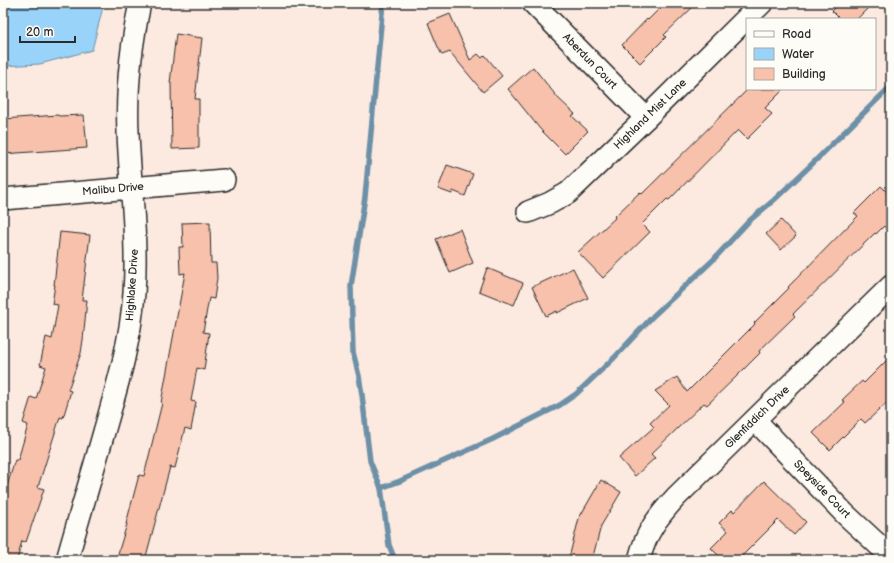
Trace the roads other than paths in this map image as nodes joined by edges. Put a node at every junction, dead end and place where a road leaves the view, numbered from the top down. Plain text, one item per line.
1 (140, 3) edge
2 (533, 3) edge
3 (762, 3) edge
4 (747, 18) edge
5 (746, 19) edge
6 (646, 118) junction
7 (224, 180) dead end
8 (132, 188) junction
9 (3, 199) edge
10 (528, 212) dead end
11 (891, 286) edge
12 (755, 420) junction
13 (891, 555) edge
14 (67, 560) edge
15 (639, 560) edge

1 - 8 street, Highlake Drive
2 - 6 street, Aberdun Court
3 - 4 street, Highland Mist Lane
5 - 6 street, Highland Mist Lane
6 - 10 street, Highland Mist Lane
7 - 8 street, Malibu Drive
8 - 9 street, Malibu Drive
8 - 14 street, Highlake Drive
11 - 12 street, Glenfiddich Drive
12 - 13 street, Speyside Court
12 - 15 street, Glenfiddich Drive

